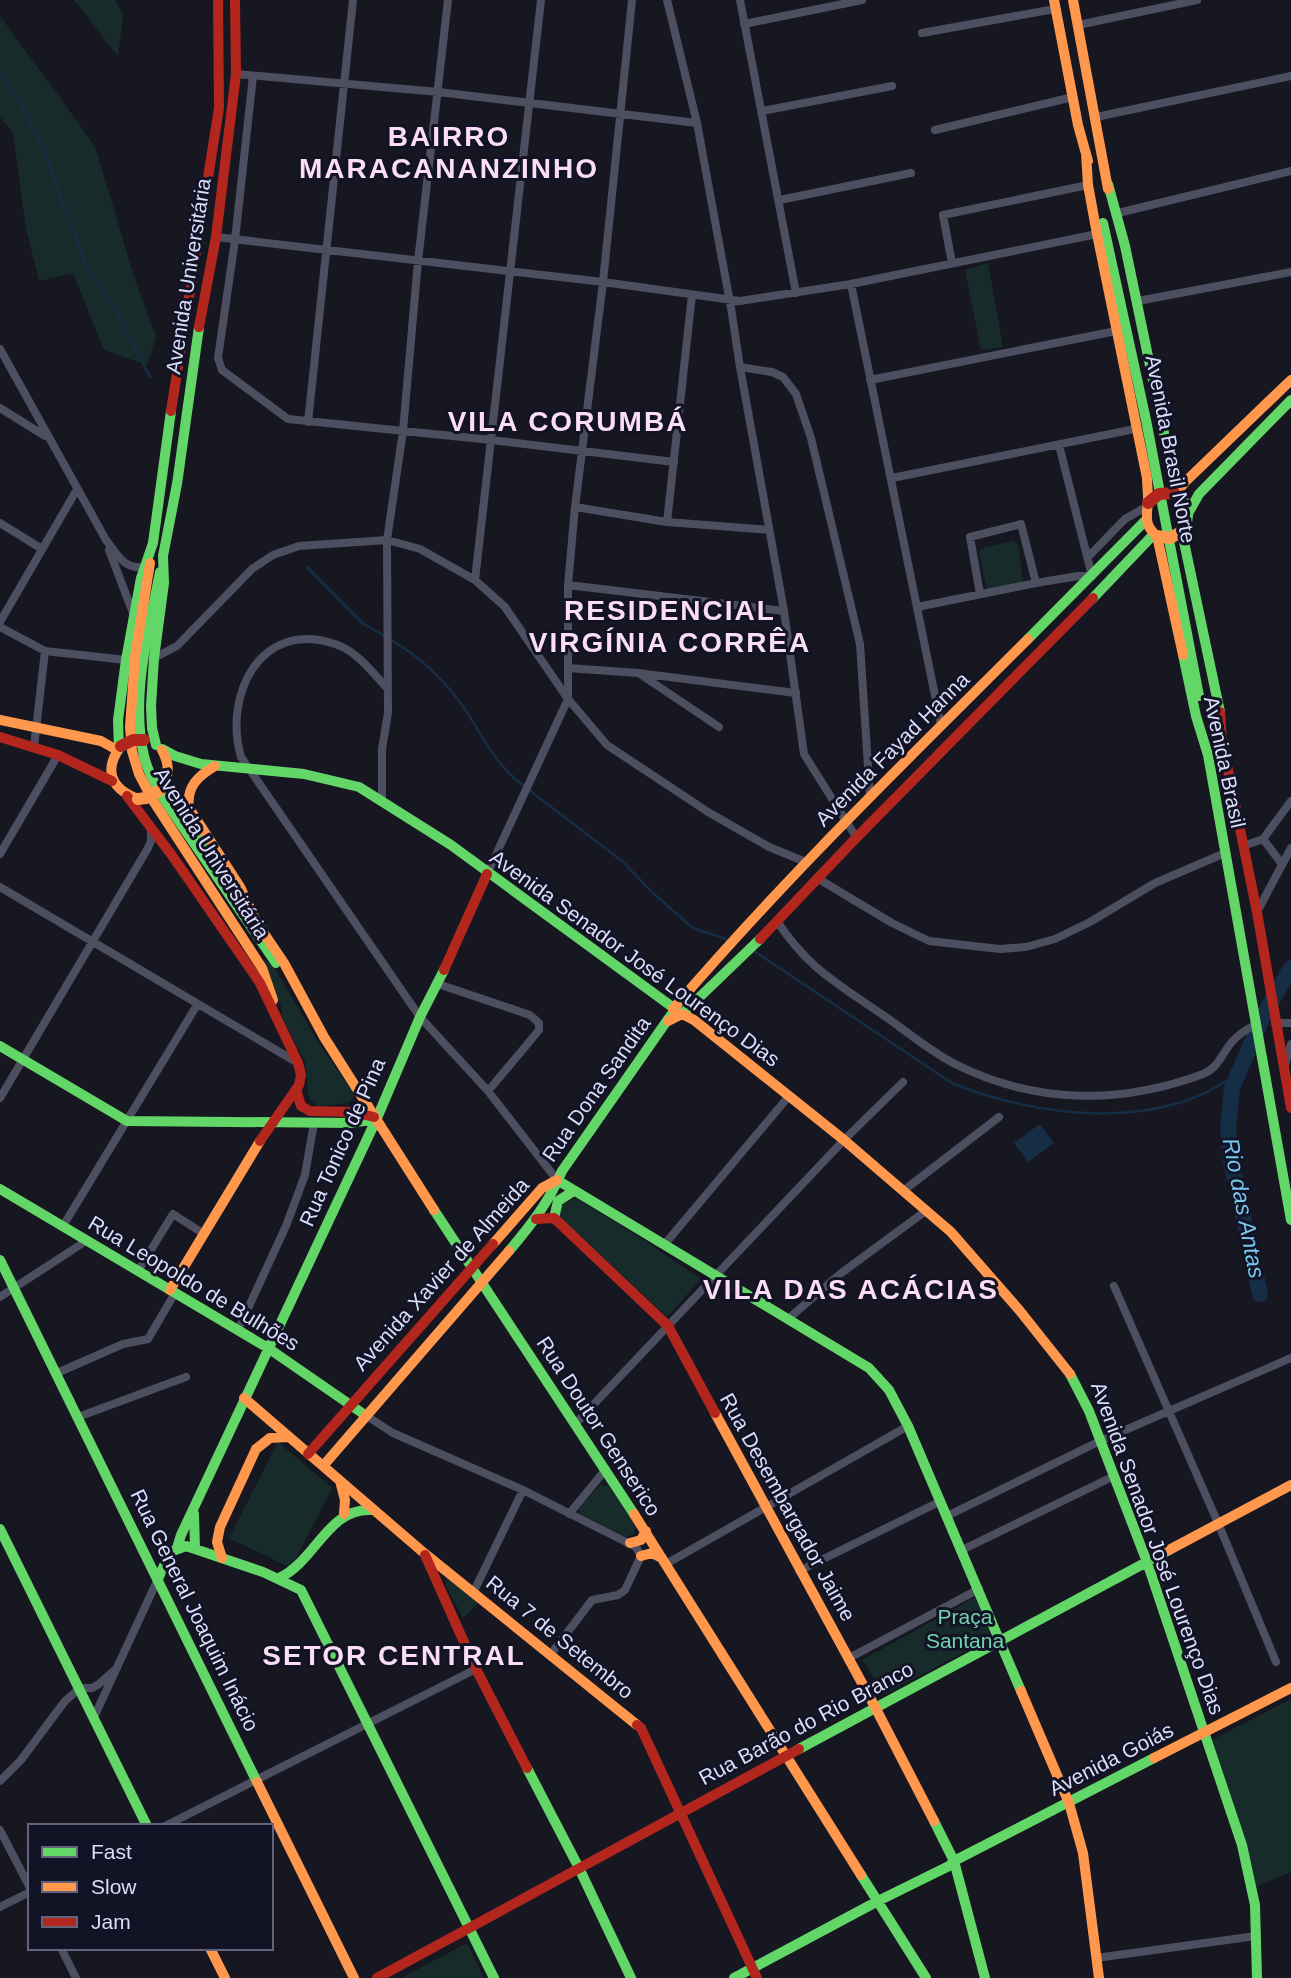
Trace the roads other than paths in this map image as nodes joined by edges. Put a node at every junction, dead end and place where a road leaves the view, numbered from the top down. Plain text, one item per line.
1 (218, 0) edge
2 (234, 0) edge
3 (354, 0) edge
4 (447, 0) edge
5 (541, 0) edge
6 (632, 0) edge
7 (667, 0) edge
8 (740, 0) edge
9 (862, 0) edge
10 (1073, 0) edge
11 (1197, 0) edge
12 (1054, 5) edge
13 (744, 24) junction
14 (1078, 24) junction
15 (922, 33) dead end
16 (236, 74) junction
17 (253, 76) junction
18 (1291, 76) edge
19 (344, 83) junction
20 (892, 86) dead end
21 (438, 92) junction
22 (1073, 97) junction
23 (531, 103) junction
24 (762, 111) junction
25 (622, 113) junction
26 (1096, 117) junction
27 (697, 123) junction
28 (935, 130) dead end
29 (228, 142) junction
30 (245, 142) junction
31 (1086, 153) junction
32 (1291, 172) edge
33 (911, 173) dead end
34 (1108, 184) junction
35 (1088, 185) junction
36 (780, 200) junction
37 (1118, 213) junction
38 (1097, 234) junction
39 (216, 237) junction
40 (235, 240) junction
41 (328, 251) junction
42 (418, 261) junction
43 (952, 263) junction
44 (512, 271) junction
45 (1291, 272) edge
46 (603, 282) junction
47 (851, 284) junction
48 (796, 293) junction
49 (692, 295) junction
50 (730, 300) junction
51 (1138, 301) junction
52 (1116, 331) junction
53 (0, 349) edge
54 (179, 357) junction
55 (193, 360) junction
56 (740, 367) junction
57 (870, 380) junction
58 (1291, 380) edge
59 (1291, 401) edge
60 (0, 408) edge
61 (308, 422) junction
62 (1135, 429) junction
63 (403, 431) junction
64 (48, 438) junction
65 (491, 440) junction
66 (1059, 445) junction
67 (582, 451) junction
68 (674, 463) junction
69 (892, 478) junction
70 (76, 491) junction
71 (1175, 494) junction
72 (1147, 505) junction
73 (575, 507) junction
74 (1189, 510) junction
75 (1145, 521) junction
76 (667, 522) junction
77 (0, 523) edge
78 (769, 530) junction
79 (1183, 531) junction
80 (1156, 535) junction
81 (106, 540) junction
82 (387, 540) junction
83 (153, 543) junction
84 (42, 549) junction
85 (163, 556) junction
86 (1088, 557) junction
87 (144, 567) junction
88 (1092, 576) junction
89 (475, 580) junction
90 (1036, 583) junction
91 (568, 585) junction
92 (980, 594) junction
93 (917, 607) junction
94 (784, 611) junction
95 (134, 615) junction
96 (0, 625) edge
97 (45, 651) junction
98 (154, 658) junction
99 (126, 660) junction
100 (568, 668) junction
101 (638, 673) junction
102 (992, 676) junction
103 (1004, 687) junction
104 (388, 689) junction
105 (796, 693) junction
106 (568, 699) junction
107 (0, 720) edge
108 (941, 725) junction
109 (719, 727) dead end
110 (35, 728) junction
111 (0, 737) edge
112 (1222, 741) junction
113 (154, 745) junction
114 (34, 747) junction
115 (119, 748) junction
116 (58, 755) junction
117 (1208, 755) junction
118 (201, 764) junction
119 (215, 766) junction
120 (248, 768) junction
121 (113, 781) junction
122 (164, 786) junction
123 (133, 797) junction
124 (870, 797) junction
125 (382, 801) junction
126 (1291, 801) edge
127 (846, 823) junction
128 (151, 826) junction
129 (856, 837) junction
130 (1263, 839) junction
131 (1243, 846) junction
132 (1291, 848) edge
133 (1225, 853) junction
134 (0, 854) edge
135 (806, 862) junction
136 (1282, 864) junction
137 (487, 874) junction
138 (817, 878) junction
139 (0, 887) edge
140 (1257, 912) junction
141 (256, 921) junction
142 (777, 921) junction
143 (92, 942) junction
144 (295, 982) junction
145 (438, 984) junction
146 (197, 1005) junction
147 (275, 1013) junction
148 (674, 1015) junction
149 (420, 1017) junction
150 (1275, 1020) junction
151 (1291, 1023) edge
152 (1257, 1024) junction
153 (1291, 1044) edge
154 (0, 1046) edge
155 (23, 1059) junction
156 (298, 1063) junction
157 (1284, 1068) junction
158 (903, 1082) dead end
159 (296, 1089) junction
160 (488, 1091) junction
161 (789, 1096) junction
162 (0, 1098) edge
163 (1291, 1108) edge
164 (999, 1117) dead end
165 (377, 1118) junction
166 (127, 1121) junction
167 (271, 1122) junction
168 (314, 1123) junction
169 (844, 1140) junction
170 (556, 1181) junction
171 (0, 1189) edge
172 (904, 1191) junction
173 (572, 1192) junction
174 (927, 1210) junction
175 (554, 1218) junction
176 (536, 1219) junction
177 (1291, 1220) edge
178 (63, 1226) junction
179 (204, 1234) junction
180 (86, 1241) junction
181 (664, 1245) junction
182 (0, 1260) edge
183 (471, 1269) junction
184 (138, 1270) junction
185 (715, 1277) junction
186 (481, 1285) junction
187 (1114, 1286) dead end
188 (14, 1287) junction
189 (172, 1291) junction
190 (0, 1297) edge
191 (788, 1319) junction
192 (668, 1326) junction
193 (238, 1331) junction
194 (268, 1348) junction
195 (1291, 1358) edge
196 (57, 1373) junction
197 (186, 1377) dead end
198 (244, 1398) junction
199 (350, 1404) junction
200 (1168, 1410) junction
201 (365, 1415) junction
202 (78, 1417) junction
203 (576, 1423) junction
204 (908, 1426) junction
205 (288, 1437) junction
206 (1100, 1441) junction
207 (308, 1454) junction
208 (323, 1466) junction
209 (606, 1469) junction
210 (1114, 1476) junction
211 (340, 1481) junction
212 (1291, 1485) edge
213 (523, 1490) junction
214 (941, 1501) junction
215 (196, 1504) junction
216 (765, 1508) junction
217 (344, 1514) junction
218 (380, 1514) junction
219 (569, 1514) junction
220 (947, 1516) junction
221 (1218, 1523) junction
222 (220, 1527) junction
223 (0, 1529) edge
224 (646, 1531) junction
225 (630, 1543) junction
226 (177, 1548) junction
227 (196, 1549) junction
228 (962, 1549) junction
229 (424, 1553) junction
230 (641, 1556) junction
231 (222, 1558) junction
232 (664, 1561) junction
233 (1147, 1562) junction
234 (799, 1572) junction
235 (158, 1578) junction
236 (279, 1578) junction
237 (979, 1590) junction
238 (474, 1591) junction
239 (1001, 1639) junction
240 (551, 1654) junction
241 (849, 1658) junction
242 (1276, 1662) dead end
243 (117, 1668) junction
244 (476, 1669) junction
245 (80, 1688) junction
246 (1291, 1688) edge
247 (1291, 1697) edge
248 (875, 1707) junction
249 (94, 1717) junction
250 (369, 1724) junction
251 (1207, 1736) junction
252 (786, 1756) junction
253 (0, 1781) edge
254 (258, 1781) junction
255 (1071, 1807) junction
256 (681, 1813) junction
257 (146, 1824) edge
258 (169, 1824) edge
259 (0, 1830) edge
260 (953, 1865) junction
261 (579, 1868) junction
262 (28, 1886) edge
263 (28, 1891) edge
264 (878, 1901) junction
265 (0, 1906) edge
266 (468, 1928) junction
267 (1256, 1936) junction
268 (62, 1950) edge
269 (211, 1950) edge
270 (1096, 1958) junction
271 (754, 1973) edge
272 (75, 1978) edge
273 (225, 1978) edge
274 (354, 1978) edge
275 (377, 1978) edge
276 (494, 1978) edge
277 (631, 1978) edge
278 (734, 1978) edge
279 (926, 1978) edge
280 (985, 1978) edge
281 (1099, 1978) edge
282 (1257, 1978) edge

1 - 54 main road, Avenida Universitária
2 - 16 main road, Avenida Universitária
3 - 19 street
4 - 21 street
5 - 23 street
6 - 25 street
7 - 27 street
8 - 13 street
9 - 13 street
10 - 14 main road, Avenida Brasil Norte
11 - 14 street
12 - 15 street
12 - 22 main road, Avenida Brasil Norte
13 - 24 street
14 - 26 main road, Avenida Brasil Norte
16 - 17 street
16 - 29 main road, Avenida Universitária
17 - 19 street
17 - 30 street
18 - 26 street
19 - 21 street
19 - 41 street
20 - 24 street
21 - 23 street
21 - 42 street
22 - 28 street
22 - 31 main road, Avenida Brasil Norte
23 - 25 street
23 - 44 street
24 - 36 street
25 - 27 street
25 - 46 street
26 - 34 main road, Avenida Brasil Norte
27 - 50 street
29 - 30 street
29 - 39 main road, Avenida Universitária
30 - 40 street
31 - 35 main road, Avenida Brasil Norte
31 - 117 main road, Avenida Brasil Norte
32 - 37 street
33 - 36 street
34 - 37 main road, Avenida Brasil Norte
34 - 112 main road, Avenida Brasil Norte
35 - 38 main road, Avenida Brasil Norte
35 - 43 street
36 - 48 street
37 - 51 main road, Avenida Brasil Norte
38 - 43 street
38 - 52 main road, Avenida Brasil Norte
39 - 40 street
39 - 55 main road, Avenida Universitária
40 - 41 street
40 - 61 street
41 - 42 street
41 - 61 street
42 - 44 street
42 - 63 street
43 - 47 street
44 - 46 street
44 - 65 street
45 - 51 street
46 - 49 street
46 - 67 street
47 - 48 street
47 - 57 street
48 - 50 street
49 - 50 street
49 - 68 street
50 - 56 street
51 - 71 main road, Avenida Brasil Norte
52 - 57 street
52 - 62 main road, Avenida Brasil Norte
53 - 64 street
54 - 55 main road
54 - 83 main road, Avenida Universitária
55 - 85 main road, Avenida Universitária
56 - 78 street
56 - 124 street
57 - 69 street
58 - 71 main road
59 - 74 main road
60 - 64 street
61 - 63 street
62 - 66 street
62 - 72 main road, Avenida Brasil Norte
63 - 65 street
63 - 82 street
64 - 70 street
65 - 67 street
65 - 89 street
66 - 69 street
66 - 86 street
67 - 68 street
67 - 73 street
68 - 76 street
69 - 93 street
70 - 81 street
70 - 84 street
71 - 72 main road, bridge
71 - 74 main road
72 - 75 main road
72 - 86 street
73 - 76 street
73 - 91 street
74 - 79 main road
75 - 80 main road
75 - 88 main road, Avenida Fayad Hanna
76 - 78 street
77 - 84 street
78 - 94 street
79 - 80 main road, bridge
79 - 112 main road, Avenida Brasil
80 - 103 main road, Avenida Fayad Hanna
80 - 117 main road, Avenida Brasil
81 - 87 street
81 - 95 street
82 - 89 street
82 - 98 street
82 - 104 street
83 - 87 main road, Avenida Universitária
83 - 147 main road, Avenida Universitária
84 - 96 street
85 - 98 main road, Avenida Universitária
85 - 144 main road, Avenida Universitária
86 - 88 street
87 - 95 main road, Avenida Universitária
88 - 90 street
88 - 102 main road, Avenida Fayad Hanna
89 - 106 street
90 - 92 street
90 - 92 street
91 - 94 street
91 - 100 street
92 - 93 street
93 - 108 street
94 - 105 street
95 - 99 main road, Avenida Universitária
96 - 97 street
97 - 99 street
97 - 110 street
98 - 113 main road, Avenida Universitária
99 - 115 main road, Avenida Universitária
100 - 101 street
100 - 106 street
101 - 105 street
101 - 109 street
102 - 103 main road
102 - 108 main road, Avenida Fayad Hanna
103 - 129 main road, Avenida Fayad Hanna
104 - 120 street
104 - 125 street
105 - 127 street
106 - 135 street
106 - 137 street, Rua Tonico de Pina
107 - 110 main road
108 - 124 main road, Avenida Fayad Hanna
110 - 114 street
110 - 115 main road
111 - 114 main road
112 - 131 main road, Avenida Brasil
113 - 115 main road, bridge
113 - 118 main road, Avenida Senador José Lourenço Dias
113 - 122 main road
114 - 116 main road
115 - 121 main road
116 - 121 main road
116 - 134 street
117 - 133 main road, Avenida Brasil
118 - 119 main road, Avenida Senador José Lourenço Dias
118 - 122 main road
119 - 120 main road, Avenida Senador José Lourenço Dias
119 - 141 main road
120 - 125 main road, Avenida Senador José Lourenço Dias
120 - 149 street
121 - 123 main road
122 - 123 main road, bridge
122 - 141 main road, Avenida Universitária
123 - 128 main road, Avenida Universitária
124 - 127 main road, Avenida Fayad Hanna
125 - 137 main road, Avenida Senador José Lourenço Dias
126 - 130 street
127 - 129 street
127 - 135 main road, Avenida Fayad Hanna
128 - 143 street
128 - 147 main road, Avenida Universitária
129 - 138 main road, Avenida Fayad Hanna
130 - 131 street
130 - 136 street
131 - 140 main road, Avenida Brasil
132 - 136 street
133 - 138 street
133 - 152 main road, Avenida Brasil
135 - 148 main road, Avenida Fayad Hanna
136 - 140 street
137 - 145 main road, Rua Tonico de Pina
137 - 148 main road, Avenida Senador José Lourenço Dias
138 - 142 main road, Avenida Fayad Hanna
139 - 143 street
140 - 150 main road, Avenida Brasil
141 - 144 main road, Avenida Universitária
142 - 148 main road, Avenida Fayad Hanna
142 - 152 street
143 - 146 street
143 - 155 street
144 - 165 main road, Avenida Universitária
145 - 149 main road, Rua Tonico de Pina
145 - 160 street
146 - 156 street
146 - 166 street
147 - 156 main road, Avenida Universitária
148 - 161 main road, Avenida Senador José Lourenço Dias
148 - 170 main road, Rua Dona Sandita
149 - 160 street
149 - 165 main road, Rua Tonico de Pina
150 - 151 street
150 - 157 main road
152 - 177 main road
153 - 157 street
154 - 155 main road
155 - 162 street
155 - 166 main road
156 - 159 main road, Avenida Universitária
157 - 163 main road
158 - 169 street
159 - 165 main road
159 - 167 main road
160 - 170 street
161 - 169 main road, Avenida Senador José Lourenço Dias
161 - 181 street
164 - 172 street
165 - 168 main road
165 - 183 main road, Rua Doutor Genserico
165 - 194 main road, Rua Tonico de Pina
166 - 167 main road
166 - 178 street
167 - 168 main road
167 - 179 main road
168 - 193 street
169 - 172 main road, Avenida Senador José Lourenço Dias
169 - 185 street
170 - 173 main road
170 - 176 main road, Avenida Xavier de Almeida
170 - 183 main road, Avenida Xavier de Almeida
171 - 178 main road, Rua Leopoldo de Bulhões
172 - 174 main road, Avenida Senador José Lourenço Dias
173 - 175 main road
173 - 181 main road
174 - 191 street
174 - 206 main road, Avenida Senador José Lourenço Dias
175 - 176 main road
175 - 192 main road, Rua Desembargador Jaime
176 - 186 main road, Avenida Xavier de Almeida
178 - 180 main road, Rua Leopoldo de Bulhões
179 - 184 street
179 - 189 main road
180 - 184 main road, Rua Leopoldo de Bulhões
180 - 188 street
181 - 185 main road
182 - 188 main road, Rua General Joaquim Inácio
183 - 186 main road, Rua Doutor Genserico
183 - 199 main road, Avenida Xavier de Almeida
184 - 189 main road, Rua Leopoldo de Bulhões
185 - 191 main road
185 - 192 street
186 - 201 main road, Avenida Xavier de Almeida
186 - 203 main road, Rua Doutor Genserico
187 - 200 street
188 - 190 street
188 - 196 main road, Rua General Joaquim Inácio
189 - 193 main road, Rua Leopoldo de Bulhões
189 - 196 street
191 - 204 main road
192 - 203 street
192 - 216 main road, Rua Desembargador Jaime
193 - 194 main road, Rua Leopoldo de Bulhões
194 - 198 main road, Rua Tonico de Pina
194 - 199 main road, Rua Leopoldo de Bulhões
195 - 200 street
196 - 202 main road, Rua General Joaquim Inácio
197 - 202 street
198 - 205 main road, Rua 7 de Setembro
198 - 215 main road, Rua Tonico de Pina
199 - 201 main road, Rua Leopoldo de Bulhões
199 - 207 main road, Avenida Xavier de Almeida
200 - 206 street
200 - 221 street
201 - 208 main road, Avenida Xavier de Almeida
201 - 213 street
202 - 235 main road, Rua General Joaquim Inácio
203 - 209 main road, Rua Doutor Genserico
204 - 214 main road
204 - 216 street
205 - 207 main road, Rua 7 de Setembro
205 - 222 main road
206 - 210 main road, Avenida Senador José Lourenço Dias
206 - 220 street
207 - 208 main road, Rua 7 de Setembro
208 - 211 main road, Rua 7 de Setembro
209 - 219 street
209 - 224 main road, Rua Doutor Genserico
210 - 228 street
210 - 233 main road, Avenida Senador José Lourenço Dias
211 - 217 main road
211 - 218 main road, Rua 7 de Setembro
212 - 221 main road, Rua Barão do Rio Branco
213 - 219 street
213 - 238 street
214 - 220 main road
214 - 234 street
215 - 226 main road, Rua Tonico de Pina
215 - 227 main road, Rua Tonico de Pina
216 - 232 street
216 - 234 main road, Rua Desembargador Jaime
217 - 218 main road
217 - 236 main road
218 - 229 main road, Rua 7 de Setembro
219 - 225 street
220 - 228 main road
221 - 233 main road, Rua Barão do Rio Branco
221 - 242 street
222 - 227 main road
222 - 231 main road
223 - 245 main road
224 - 225 main road
224 - 232 main road, Rua Doutor Genserico
225 - 230 street
226 - 227 main road
226 - 235 main road, Rua Tonico de Pina
227 - 231 main road
228 - 237 main road
229 - 238 main road, Rua 7 de Setembro
229 - 244 main road
230 - 232 main road
230 - 240 street
231 - 236 main road
232 - 252 main road, Rua Doutor Genserico
233 - 239 main road, Rua Barão do Rio Branco
233 - 251 main road, Avenida Senador José Lourenço Dias
234 - 241 main road, Rua Desembargador Jaime
235 - 243 street
235 - 254 main road, Rua General Joaquim Inácio
236 - 250 main road
237 - 239 main road
237 - 241 street
238 - 240 main road, Rua 7 de Setembro
239 - 248 main road, Rua Barão do Rio Branco
239 - 255 main road
240 - 256 main road, Rua 7 de Setembro
241 - 248 main road, Rua Desembargador Jaime
243 - 245 street
243 - 249 street
244 - 250 street
244 - 261 main road
245 - 249 main road
245 - 253 street
246 - 251 main road, Avenida Goiás
247 - 251 main road, Avenida Goiás
248 - 252 main road, Rua Barão do Rio Branco
248 - 260 main road, Rua Desembargador Jaime
249 - 257 main road
250 - 254 street
250 - 266 main road
251 - 255 main road, Avenida Goiás
251 - 267 main road, Avenida Senador José Lourenço Dias
252 - 256 main road, Rua Barão do Rio Branco
252 - 264 main road, Rua Doutor Genserico
254 - 258 street
254 - 274 main road, Rua General Joaquim Inácio
255 - 260 main road, Avenida Goiás
255 - 270 main road
256 - 261 main road, Rua Barão do Rio Branco
256 - 271 main road, Rua 7 de Setembro
259 - 262 street
260 - 264 main road, Avenida Goiás
260 - 280 main road, Rua Desembargador Jaime
261 - 266 main road, Rua Barão do Rio Branco
261 - 277 main road
263 - 265 street
264 - 271 main road, Avenida Goiás
264 - 279 main road, Rua Doutor Genserico
266 - 275 main road, Rua Barão do Rio Branco
266 - 276 main road
267 - 270 street
267 - 282 main road, Avenida Senador José Lourenço Dias
268 - 272 street
269 - 273 main road
270 - 281 main road
271 - 278 main road, Avenida Goiás

